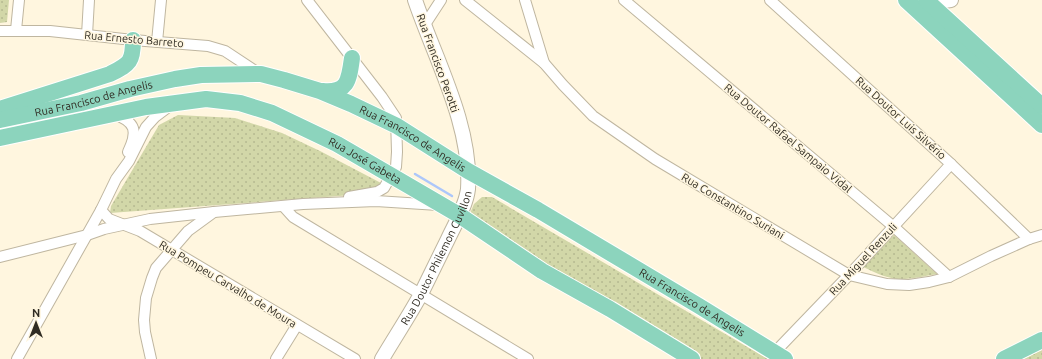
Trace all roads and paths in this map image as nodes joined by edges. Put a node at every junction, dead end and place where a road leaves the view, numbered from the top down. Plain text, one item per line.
1 (18, 0) edge
2 (89, 0) edge
3 (161, 0) edge
4 (307, 0) edge
5 (415, 0) edge
6 (441, 0) edge
7 (465, 0) edge
8 (526, 0) edge
9 (624, 0) edge
10 (770, 0) edge
11 (951, 0) edge
12 (906, 1) edge
13 (928, 2) edge
14 (424, 26) junction
15 (16, 30) junction
16 (0, 31) edge
17 (87, 35) junction
18 (133, 40) junction
19 (157, 42) junction
20 (352, 58) junction
21 (544, 63) junction
22 (261, 74) junction
23 (320, 91) junction
24 (174, 102) junction
25 (1042, 106) edge
26 (0, 109) edge
27 (112, 114) junction
28 (0, 120) edge
29 (1042, 125) edge
30 (396, 126) junction
31 (0, 138) edge
32 (465, 150) joint
33 (951, 164) junction
34 (468, 171) junction
35 (391, 175) junction
36 (116, 179) junction
37 (303, 204) junction
38 (442, 205) junction
39 (283, 206) junction
40 (101, 210) junction
41 (214, 212) junction
42 (459, 215) junction
43 (126, 225) junction
44 (894, 227) junction
45 (87, 235) junction
46 (1042, 235) edge
47 (1029, 239) junction
48 (172, 250) junction
49 (0, 256) edge
50 (849, 275) junction
51 (949, 277) junction
52 (420, 295) junction
53 (297, 325) junction
54 (1042, 340) edge
55 (779, 356) edge
56 (17, 359) edge
57 (151, 359) edge
58 (276, 359) edge
59 (354, 359) edge
60 (382, 359) edge
61 (528, 359) edge
62 (692, 359) edge
63 (1004, 359) edge

1 - 15 street
2 - 17 street
3 - 19 street
4 - 20 street
5 - 14 street, Rua Francisco Perotti
6 - 14 street
7 - 21 street, Rua Constantino Suriani
8 - 21 street
9 - 44 street, Rua Doutor Rafael Sampaio Vidal
10 - 33 street, Rua Doutor Luis Silvério
11 - 13 street
12 - 13 street
12 - 29 main road
13 - 25 main road
14 - 32 street, Rua Francisco Perotti
15 - 16 street, Rua Ernesto Barreto
15 - 17 street, Rua Ernesto Barreto
17 - 18 street, Rua Ernesto Barreto
18 - 19 street, Rua Ernesto Barreto
18 - 26 main road
19 - 22 street, Rua Ernesto Barreto
20 - 23 main road
20 - 30 street
21 - 50 street, Rua Constantino Suriani
22 - 23 main road, Rua Francisco de Angelis
22 - 28 main road, Rua Francisco de Angelis
23 - 30 main road, Rua Francisco de Angelis
24 - 27 main road, Rua José Gabeta
24 - 35 main road, Rua José Gabeta
24 - 36 street
27 - 31 main road, Rua José Gabeta
27 - 36 street
30 - 34 main road, Rua Francisco de Angelis
30 - 35 street
32 - 34 street, Rua Doutor Philemon Cuvillon
33 - 44 street, Rua Miguel Renzuli
33 - 47 street, Rua Doutor Luis Silvério
34 - 42 street, Rua Doutor Philemon Cuvillon
34 - 55 main road, Rua Francisco de Angelis
35 - 37 street
35 - 38 main road, Rua José Gabeta
36 - 40 street
37 - 38 street
37 - 39 street
38 - 42 main road, Rua José Gabeta
39 - 41 street
39 - 52 street
40 - 43 street, Rua Pompeu Carvalho de Moura
40 - 45 street
41 - 43 street
41 - 48 street
42 - 52 street, Rua Doutor Philemon Cuvillon
42 - 62 main road, Rua José Gabeta
43 - 45 street
43 - 48 street, Rua Pompeu Carvalho de Moura
44 - 50 street, Rua Miguel Renzuli
44 - 51 street, Rua Doutor Rafael Sampaio Vidal
45 - 49 street
45 - 56 street
46 - 47 street, Rua Constantino Suriani
47 - 51 street, Rua Constantino Suriani
48 - 53 street, Rua Pompeu Carvalho de Moura
48 - 57 street
50 - 51 street, Rua Constantino Suriani
50 - 55 street, Rua Miguel Renzuli
52 - 60 street, Rua Doutor Philemon Cuvillon
52 - 61 street
53 - 58 street
53 - 59 street, Rua Pompeu Carvalho de Moura
54 - 63 main road

